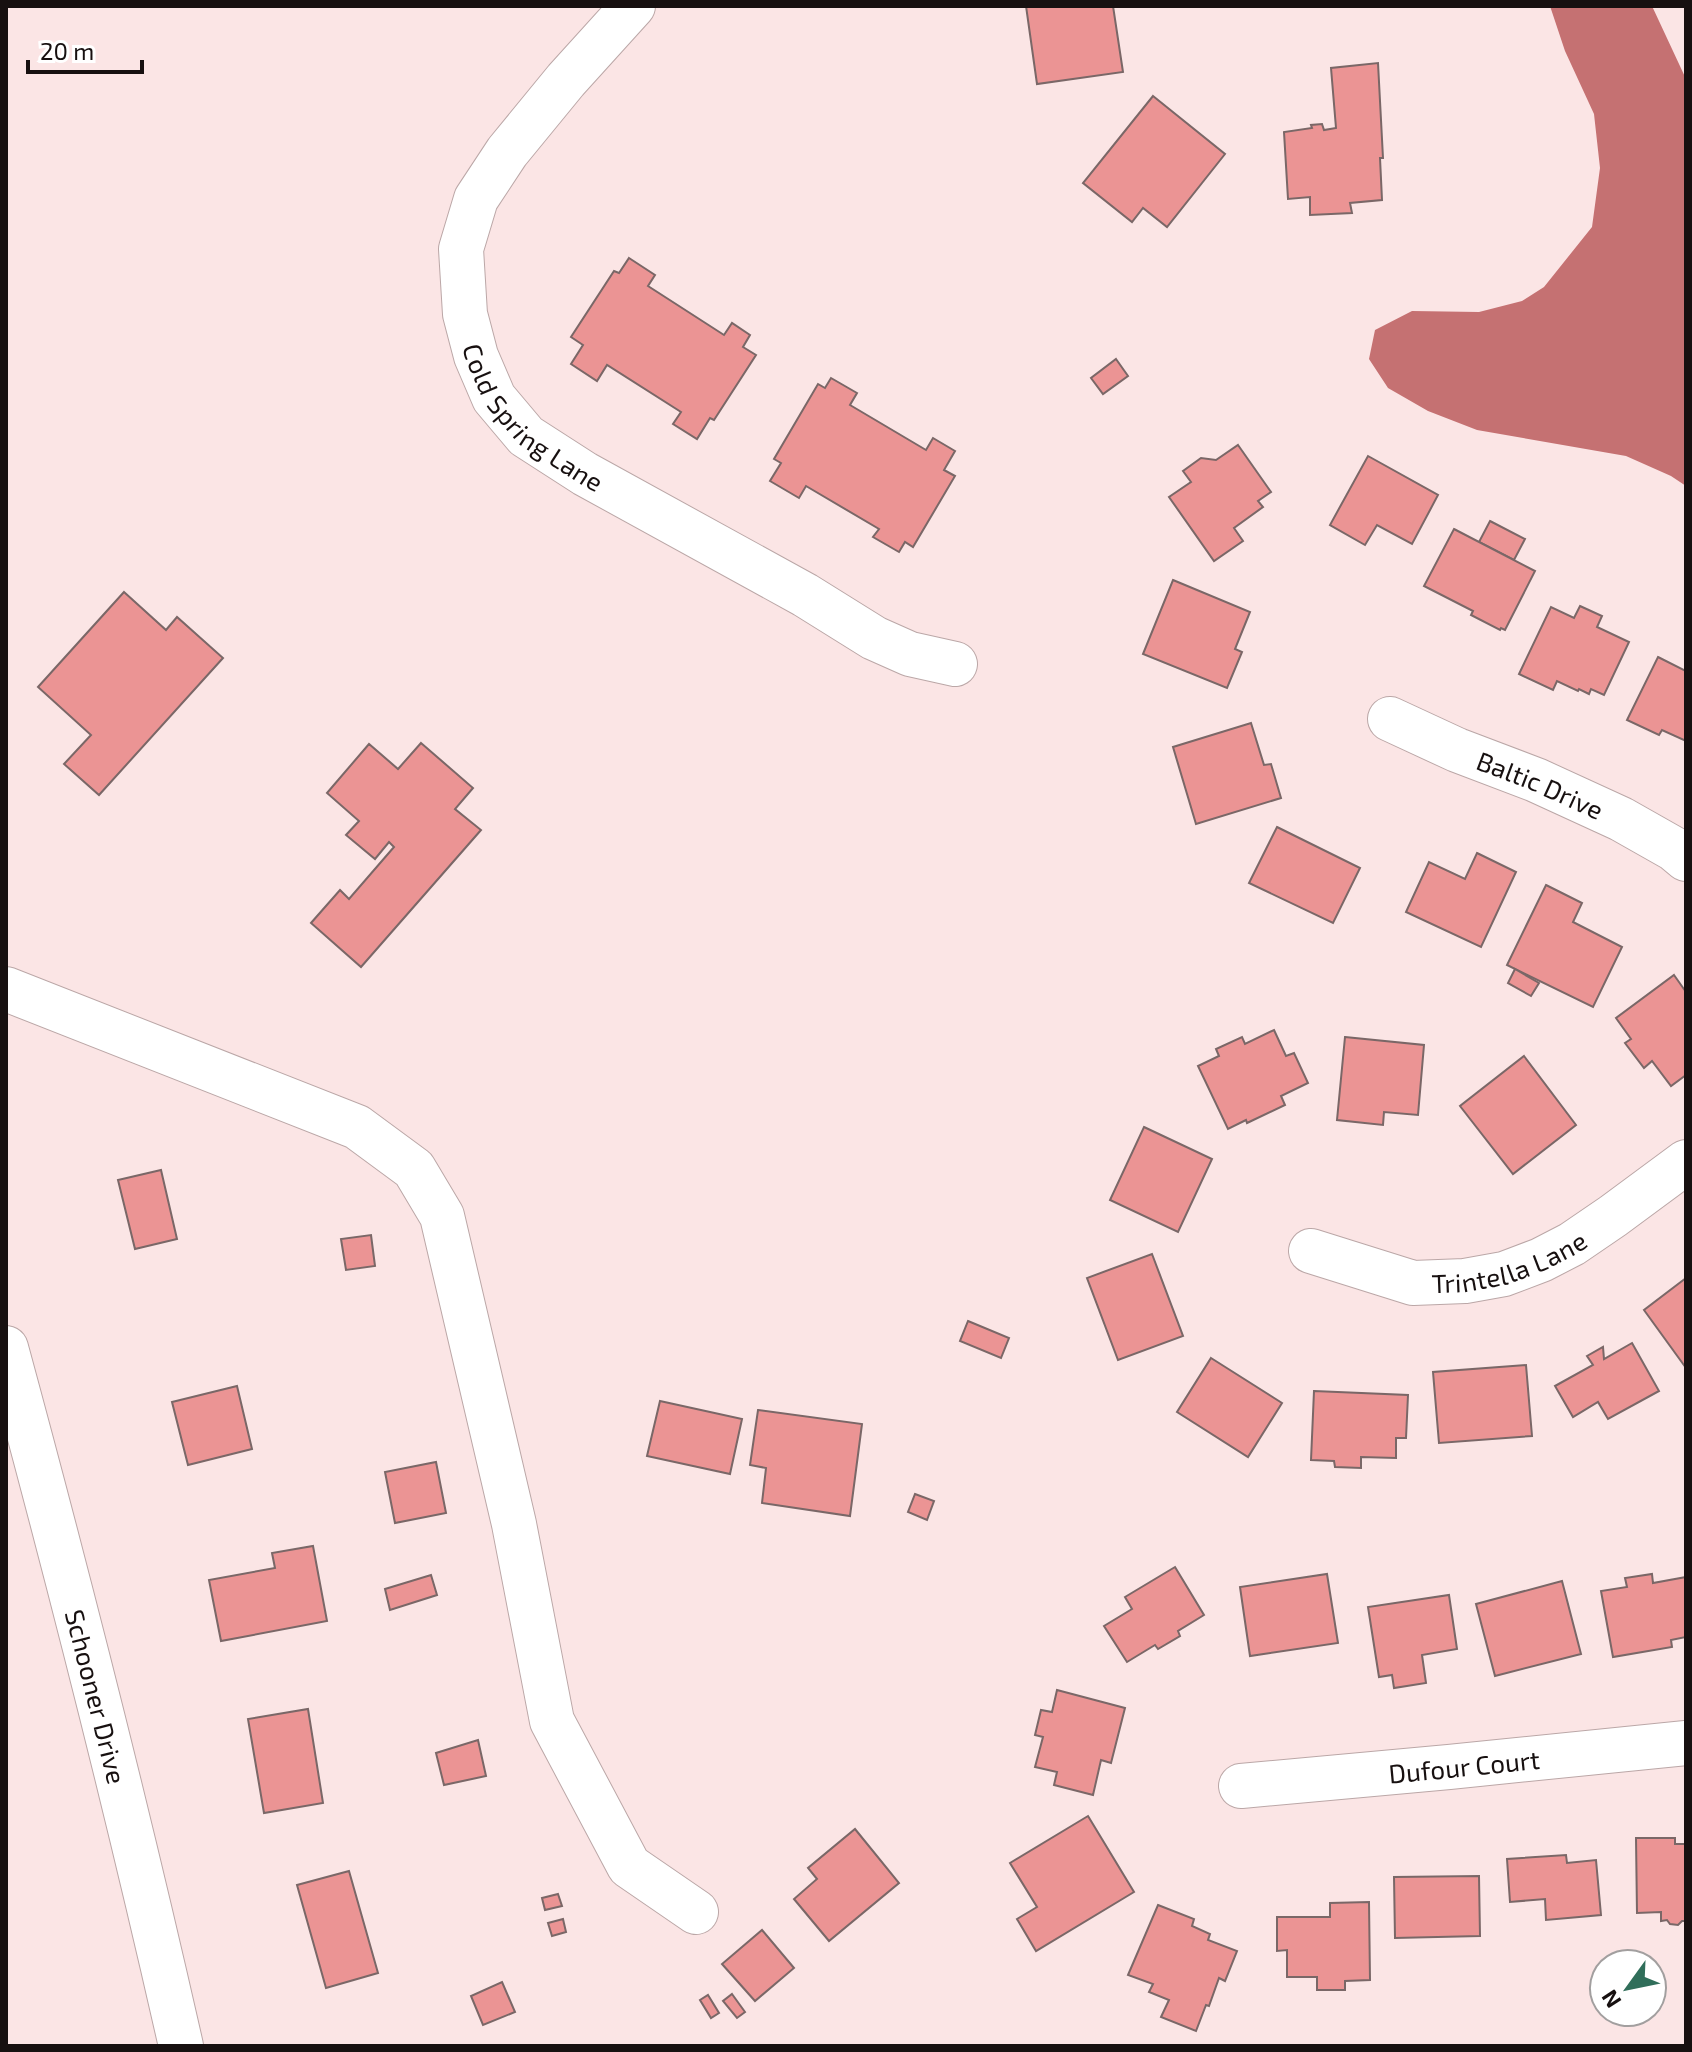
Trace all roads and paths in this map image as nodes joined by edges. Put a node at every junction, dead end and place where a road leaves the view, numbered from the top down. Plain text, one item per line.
1 (633, 6) edge
2 (955, 664) dead end
3 (1390, 719) dead end
4 (1686, 859) edge
5 (6, 989) edge
6 (1686, 1162) edge
7 (1311, 1251) dead end
8 (6, 1348) edge
9 (1686, 1743) edge
10 (1241, 1786) dead end
11 (696, 1912) dead end
12 (181, 2046) edge

1 - 2 street, Cold Spring Lane
3 - 4 street, Baltic Drive
5 - 11 street
6 - 7 street, Trintella Lane
8 - 12 street, Schooner Drive
9 - 10 street, Dufour Court

